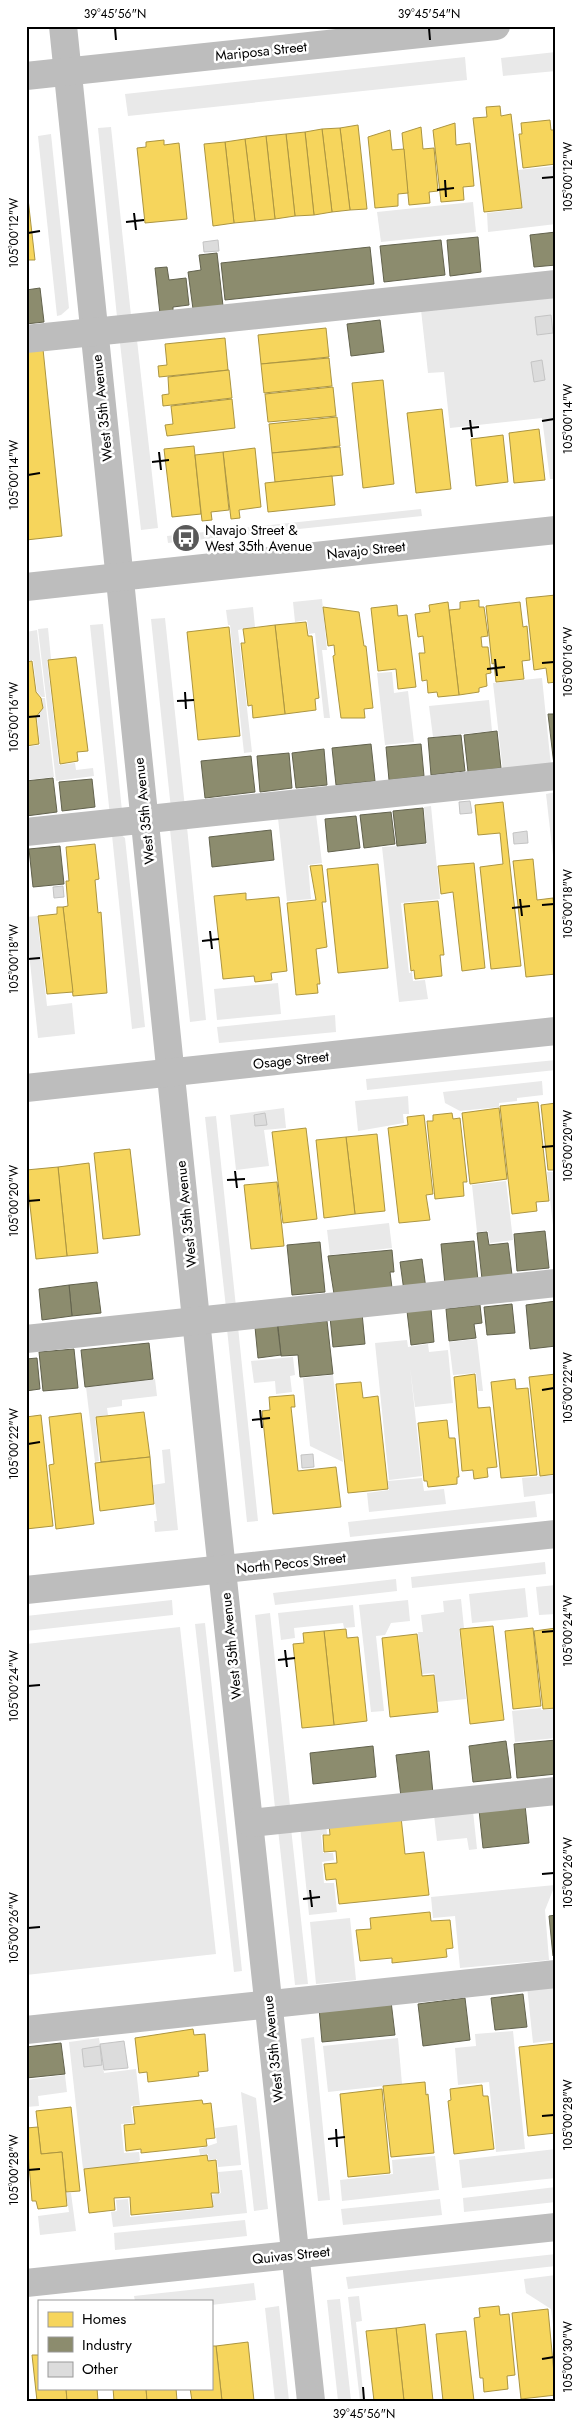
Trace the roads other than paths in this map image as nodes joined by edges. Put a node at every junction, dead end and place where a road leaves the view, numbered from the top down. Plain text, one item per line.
1 (63, 26) edge
2 (496, 26) edge
3 (67, 72) junction
4 (26, 76) edge
5 (556, 284) edge
6 (95, 332) junction
7 (26, 339) edge
8 (556, 530) edge
9 (120, 577) junction
10 (26, 587) edge
11 (556, 776) edge
12 (145, 819) junction
13 (26, 832) edge
14 (556, 1031) edge
15 (171, 1072) junction
16 (26, 1088) edge
17 (556, 1283) edge
18 (197, 1321) junction
19 (26, 1339) edge
20 (556, 1534) edge
21 (222, 1570) junction
22 (26, 1590) edge
23 (556, 1791) edge
24 (250, 1823) junction
25 (556, 1974) edge
26 (269, 2005) junction
27 (26, 2030) edge
28 (556, 2227) edge
29 (296, 2255) junction
30 (26, 2283) edge
31 (311, 2401) edge

1 - 3 street, West 35th Avenue
2 - 3 street, Mariposa Street
3 - 4 street, Mariposa Street
3 - 6 street, West 35th Avenue
5 - 6 street
6 - 7 street
6 - 9 street, West 35th Avenue
8 - 9 street, Navajo Street
9 - 10 street, Navajo Street
9 - 12 street, West 35th Avenue
11 - 12 street
12 - 13 street
12 - 15 street, West 35th Avenue
14 - 15 street, Osage Street
15 - 16 street, Osage Street
15 - 18 street, West 35th Avenue
17 - 18 street
18 - 19 street
18 - 21 street, West 35th Avenue
20 - 21 street, North Pecos Street
21 - 22 street, North Pecos Street
21 - 24 street, West 35th Avenue
23 - 24 street
24 - 26 street, West 35th Avenue
25 - 26 street
26 - 27 street
26 - 29 street, West 35th Avenue
28 - 29 street, Quivas Street
29 - 30 street, Quivas Street
29 - 31 street, West 35th Avenue

